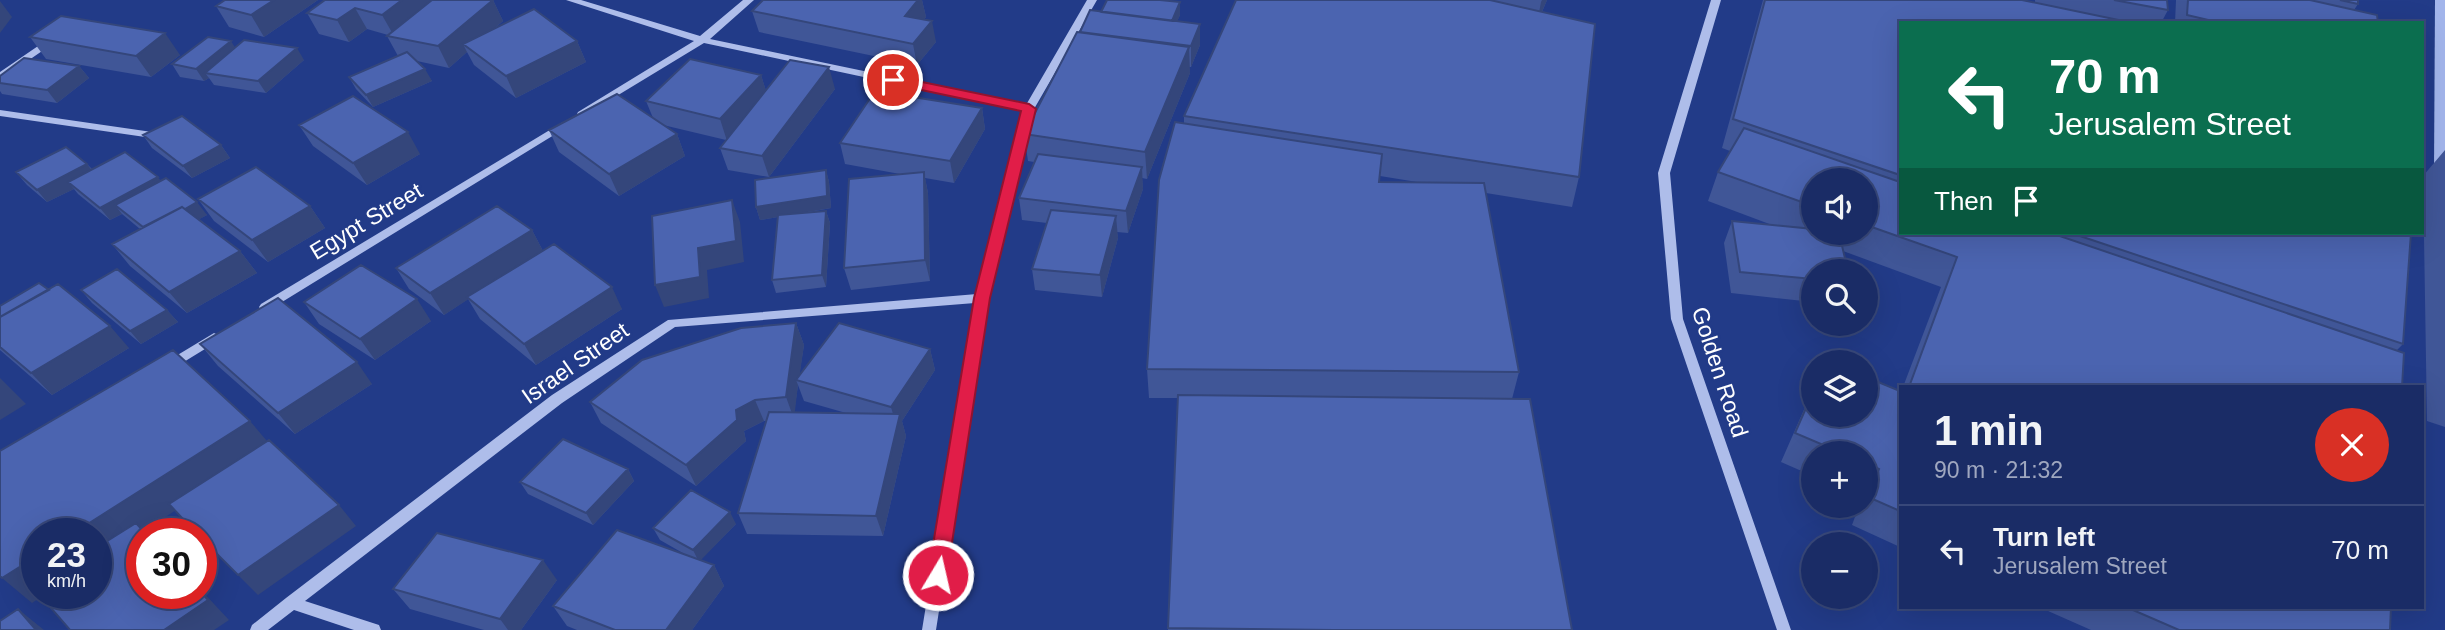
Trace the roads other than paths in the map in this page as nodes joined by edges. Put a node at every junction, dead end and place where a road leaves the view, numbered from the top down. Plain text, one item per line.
1 (571, 0) edge
2 (749, 0) edge
3 (1092, 0) edge
4 (1716, 0) edge
5 (702, 40) junction
6 (41, 47) edge
7 (0, 76) edge
8 (1029, 109) junction
9 (0, 113) edge
10 (152, 135) edge
11 (982, 298) junction
12 (250, 316) edge
13 (226, 331) edge
14 (155, 375) edge
15 (292, 603) junction
16 (257, 630) edge
17 (374, 630) edge
18 (929, 630) edge
19 (1784, 630) edge

1 - 5 street
2 - 5 street, Egypt Street
3 - 8 street
4 - 19 street, Golden Road
5 - 8 street
5 - 12 street, Egypt Street
6 - 7 street
8 - 11 street
9 - 10 street
11 - 15 street, Israel Street
11 - 18 street
13 - 14 street
15 - 16 street, Israel Street
15 - 17 street

